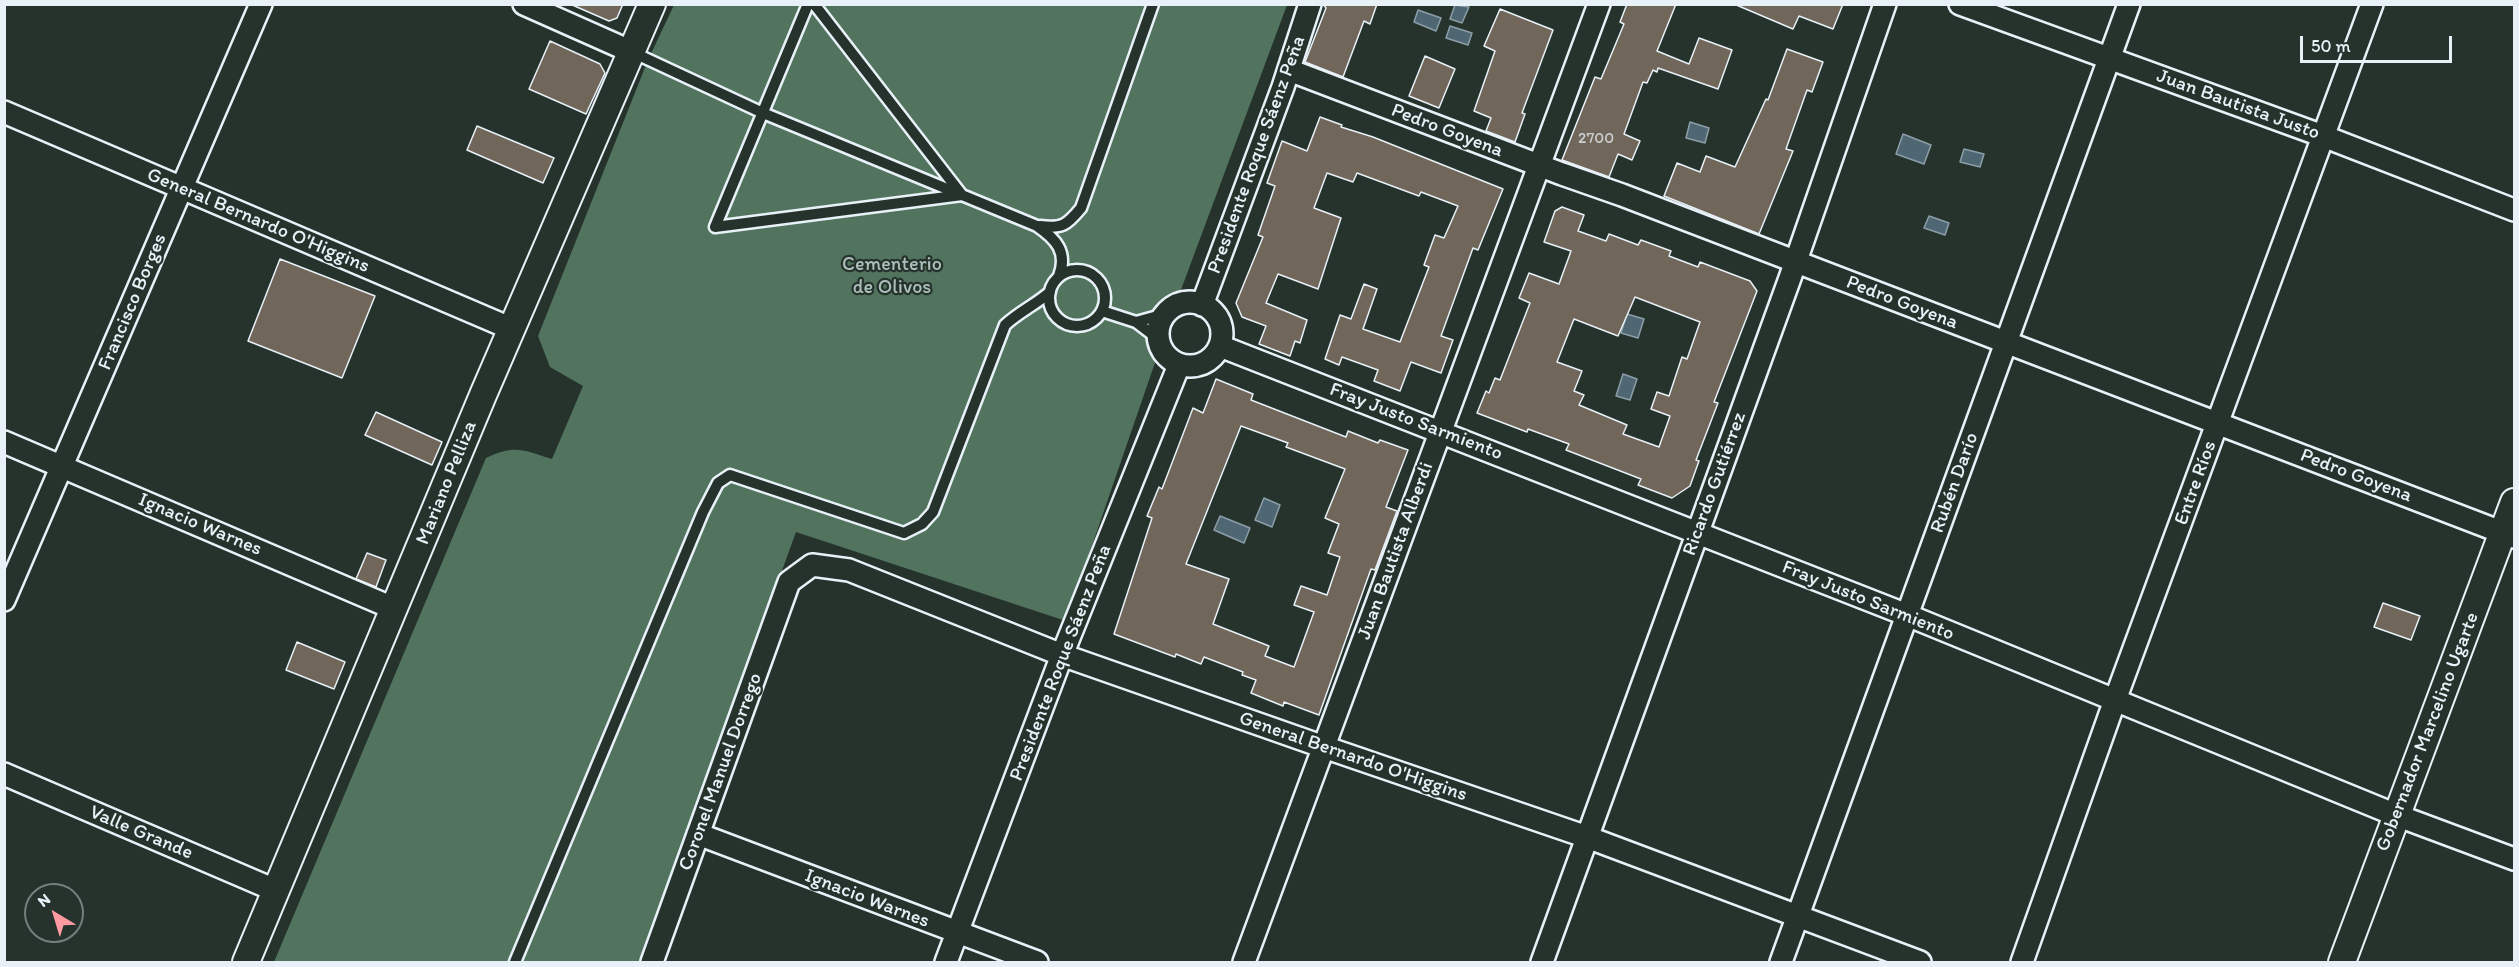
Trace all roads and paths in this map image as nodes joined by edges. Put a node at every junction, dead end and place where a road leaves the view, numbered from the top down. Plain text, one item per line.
1 (261, 4) edge
2 (524, 4) edge
3 (652, 4) edge
4 (808, 4) edge
5 (814, 4) edge
6 (1153, 4) edge
7 (1310, 4) edge
8 (1599, 4) edge
9 (1885, 4) edge
10 (1960, 4) edge
11 (2129, 4) edge
12 (2372, 4) edge
13 (632, 52) junction
14 (2109, 58) junction
15 (1289, 70) junction
16 (4, 112) edge
17 (763, 113) junction
18 (2323, 136) junction
19 (1539, 166) junction
20 (182, 188) junction
21 (962, 195) junction
22 (2514, 210) edge
23 (1037, 226) junction
24 (1795, 261) junction
25 (1059, 276) junction
26 (1050, 292) junction
27 (1202, 305) junction
28 (1102, 310) junction
29 (1165, 314) junction
30 (1136, 322) junction
31 (512, 329) junction
32 (1157, 338) junction
33 (2006, 343) junction
34 (1220, 346) junction
35 (1179, 365) junction
36 (2219, 423) junction
37 (1440, 432) junction
38 (4, 442) edge
39 (62, 467) junction
40 (2514, 502) edge
41 (1697, 533) junction
42 (2509, 535) edge
43 (789, 582) joint
44 (4, 600) edge
45 (395, 609) junction
46 (1907, 615) junction
47 (1062, 654) junction
48 (2115, 700) junction
49 (1324, 747) junction
50 (4, 774) edge
51 (2397, 815) junction
52 (698, 834) junction
53 (1587, 837) junction
54 (2514, 859) edge
55 (278, 891) junction
56 (1798, 916) junction
57 (957, 933) junction
58 (246, 963) edge
59 (515, 963) edge
60 (652, 963) edge
61 (946, 963) edge
62 (1037, 963) edge
63 (1244, 963) edge
64 (1542, 963) edge
65 (1781, 963) edge
66 (1920, 963) edge
67 (2022, 963) edge
68 (2342, 963) edge

1 - 20 street, Francisco Borges
2 - 13 street
3 - 13 street, Mariano Pelliza
4 - 17 lane
5 - 21 lane
6 - 23 lane
7 - 15 street, Presidente Roque Sáenz Peña
8 - 19 street, Juan Bautista Alberdi
9 - 24 street, Ricardo Gutiérrez
10 - 14 street, Juan Bautista Justo
11 - 14 street, Rubén Darío
12 - 18 street, Entre Ríos
13 - 17 lane
13 - 31 street, Mariano Pelliza
14 - 18 street, Juan Bautista Justo
14 - 33 street, Rubén Darío
15 - 19 street, Pedro Goyena
15 - 27 street, Presidente Roque Sáenz Peña
16 - 20 street, General Bernardo O'Higgins
17 - 21 lane
17 - 21 lane
18 - 22 street, Juan Bautista Justo
18 - 36 street, Entre Ríos
19 - 24 street, Pedro Goyena
19 - 37 street, Juan Bautista Alberdi
20 - 31 street, General Bernardo O'Higgins
20 - 39 street, Francisco Borges
21 - 23 lane
23 - 25 lane
24 - 33 street, Pedro Goyena
24 - 41 street, Ricardo Gutiérrez
25 - 26 lane
25 - 28 lane
26 - 28 lane
26 - 59 lane
27 - 29 street
27 - 34 street
28 - 30 lane
29 - 30 lane
29 - 32 street
30 - 32 lane
31 - 45 street, Mariano Pelliza
32 - 35 street
33 - 36 street, Pedro Goyena
33 - 46 street, Rubén Darío
34 - 35 street
34 - 37 street, Fray Justo Sarmiento
35 - 47 street, Presidente Roque Sáenz Peña
36 - 42 street, Pedro Goyena
36 - 48 street, Entre Ríos
37 - 41 street, Fray Justo Sarmiento
37 - 49 street, Juan Bautista Alberdi
38 - 39 street, Ignacio Warnes
39 - 44 street, Francisco Borges
39 - 45 street, Ignacio Warnes
40 - 42 street, Gobernador Marcelino Ugarte
41 - 46 street, Fray Justo Sarmiento
41 - 53 street, Ricardo Gutiérrez
42 - 51 street, Gobernador Marcelino Ugarte
43 - 47 street, General Bernardo O'Higgins
43 - 52 street, Coronel Manuel Dorrego
45 - 55 street, Mariano Pelliza
46 - 48 street, Fray Justo Sarmiento
46 - 56 street, Rubén Darío
47 - 49 street, General Bernardo O'Higgins
47 - 57 street, Presidente Roque Sáenz Peña
48 - 51 street, Fray Justo Sarmiento
48 - 67 street, Entre Ríos
49 - 53 street, General Bernardo O'Higgins
49 - 63 street, Juan Bautista Alberdi
50 - 55 street, Valle Grande
51 - 54 street, Fray Justo Sarmiento
51 - 68 street, Gobernador Marcelino Ugarte
52 - 57 street, Ignacio Warnes
52 - 60 street, Coronel Manuel Dorrego
53 - 56 street, General Bernardo O'Higgins
53 - 64 street, Ricardo Gutiérrez
55 - 58 street, Mariano Pelliza
56 - 65 street, Rubén Darío
56 - 66 street, General Bernardo O'Higgins
57 - 61 street, Presidente Roque Sáenz Peña
57 - 62 street, Ignacio Warnes

